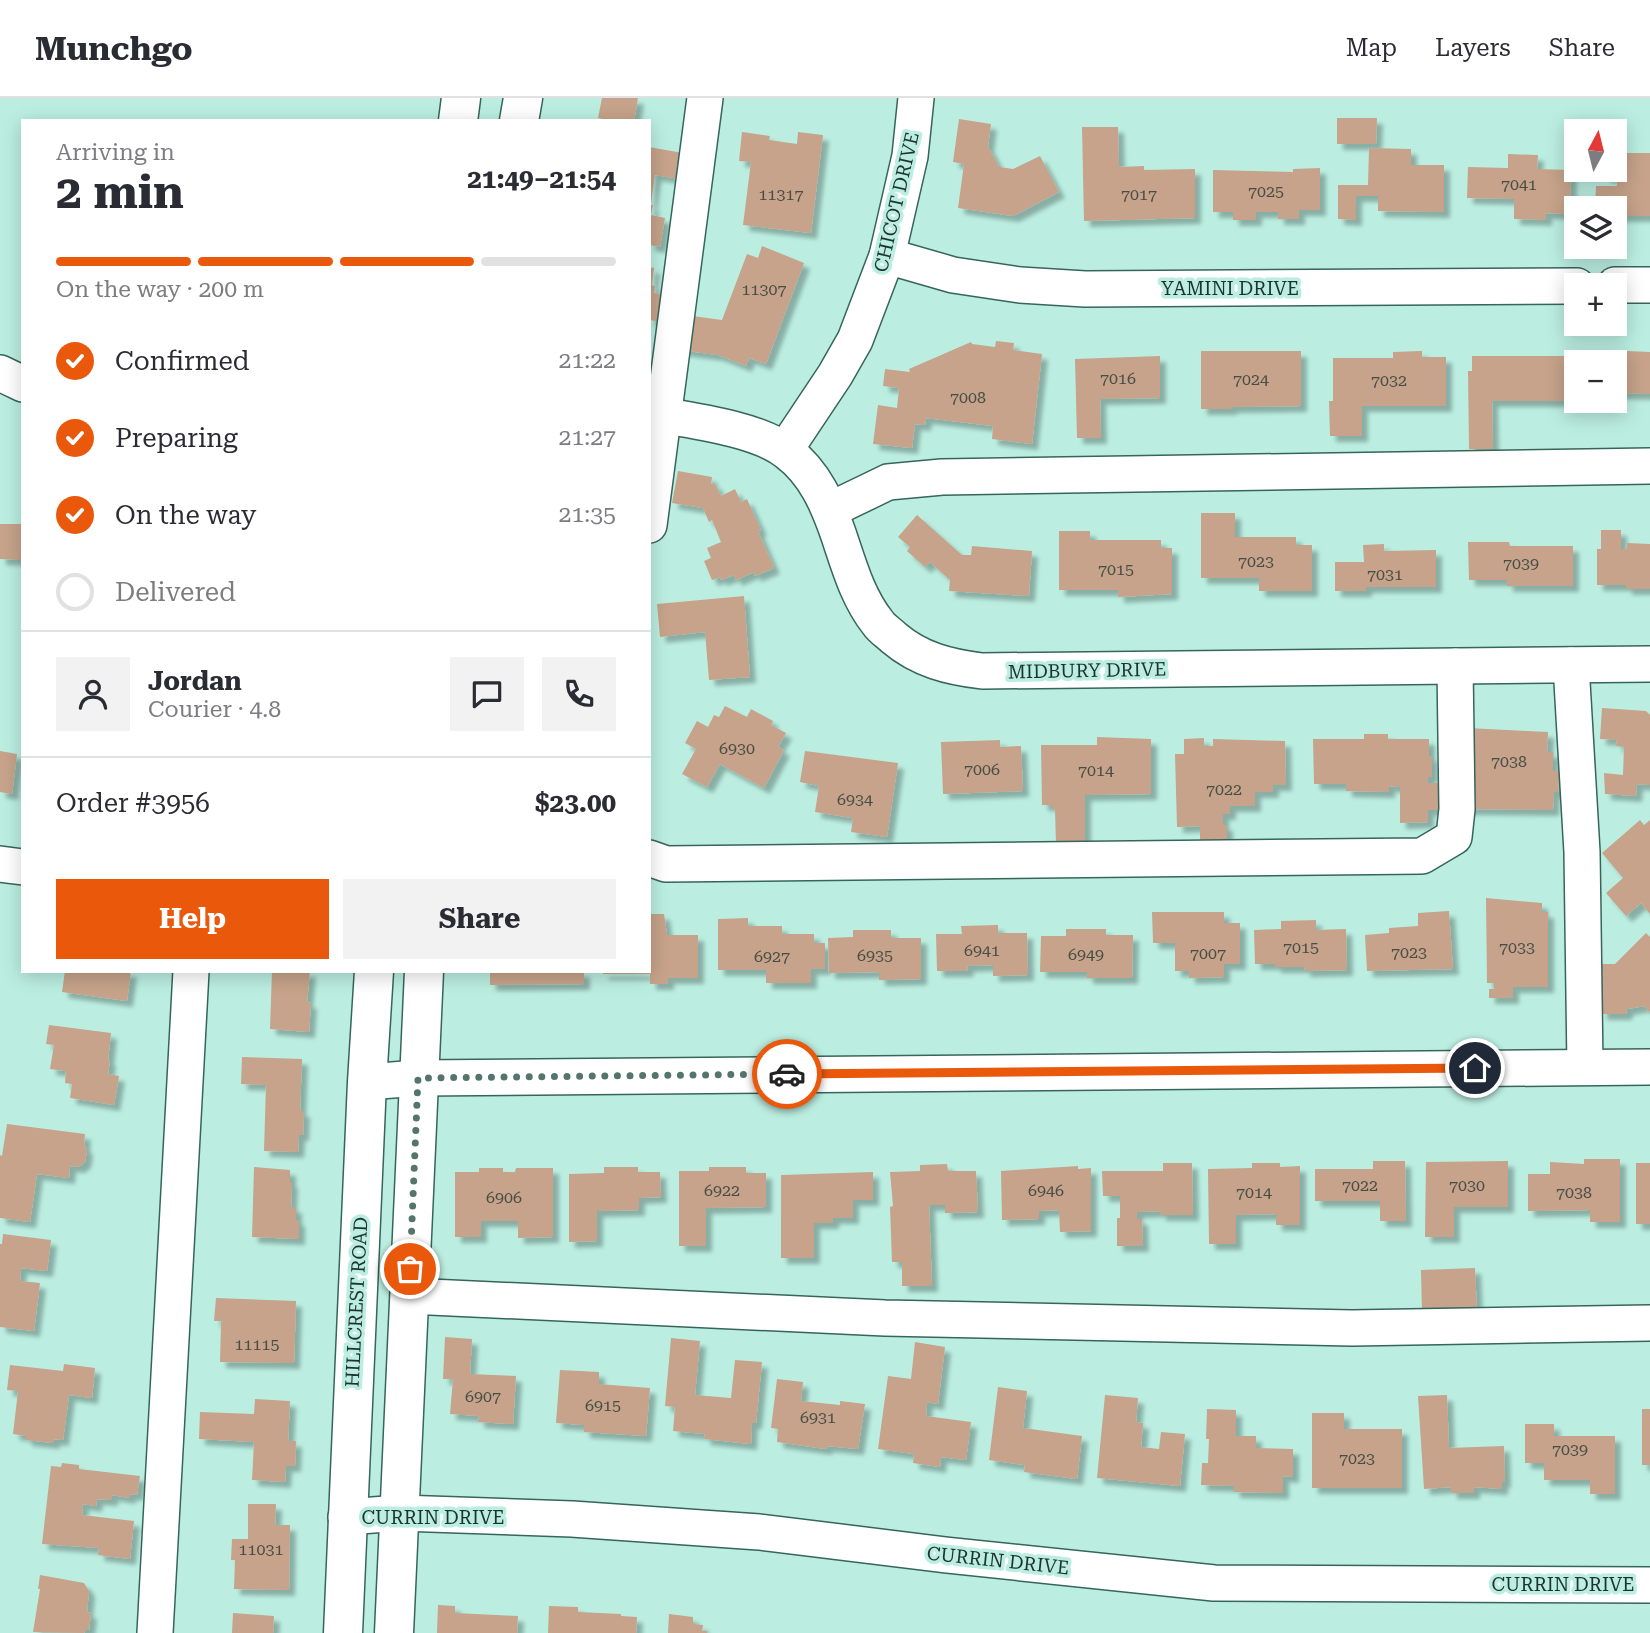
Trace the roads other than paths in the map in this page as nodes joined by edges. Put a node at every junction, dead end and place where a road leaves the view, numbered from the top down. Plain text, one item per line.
1 (461, 98) edge
2 (523, 98) edge
3 (705, 98) edge
4 (916, 98) edge
5 (458, 119) edge
6 (519, 119) edge
7 (887, 256) junction
8 (1627, 285) edge
9 (1650, 285) edge
10 (1564, 286) edge
11 (0, 373) edge
12 (21, 383) edge
13 (656, 414) edge
14 (785, 450) junction
15 (1650, 466) edge
16 (651, 493) edge
17 (830, 510) junction
18 (1650, 664) edge
19 (1571, 665) junction
20 (1455, 666) junction
21 (651, 859) edge
22 (0, 864) edge
23 (21, 867) edge
24 (191, 973) edge
25 (374, 973) edge
26 (424, 973) edge
27 (1650, 1066) edge
28 (1585, 1067) junction
29 (418, 1078) junction
30 (367, 1082) junction
31 (409, 1296) junction
32 (1650, 1323) edge
33 (400, 1513) junction
34 (346, 1517) junction
35 (1650, 1585) edge
36 (155, 1633) edge
37 (342, 1633) edge
38 (394, 1633) edge

1 - 5 main road
2 - 6 main road
3 - 13 street
4 - 7 street, CHICOT DRIVE
7 - 10 street, YAMINI DRIVE
7 - 14 street, CHICOT DRIVE
8 - 9 street
11 - 12 street
13 - 14 street, MIDBURY DRIVE
13 - 16 street
14 - 17 street, MIDBURY DRIVE
15 - 17 street
17 - 20 street, MIDBURY DRIVE
18 - 19 street, MIDBURY DRIVE
19 - 20 street, MIDBURY DRIVE
19 - 28 street
20 - 21 street
22 - 23 street
24 - 36 street
25 - 30 main road, HILLCREST ROAD
26 - 29 main road
27 - 28 street
28 - 29 street
29 - 30 street
29 - 31 main road
30 - 34 main road, HILLCREST ROAD
31 - 32 street
31 - 33 main road
33 - 34 street, CURRIN DRIVE
33 - 35 street, CURRIN DRIVE
33 - 38 main road
34 - 37 main road, HILLCREST ROAD

